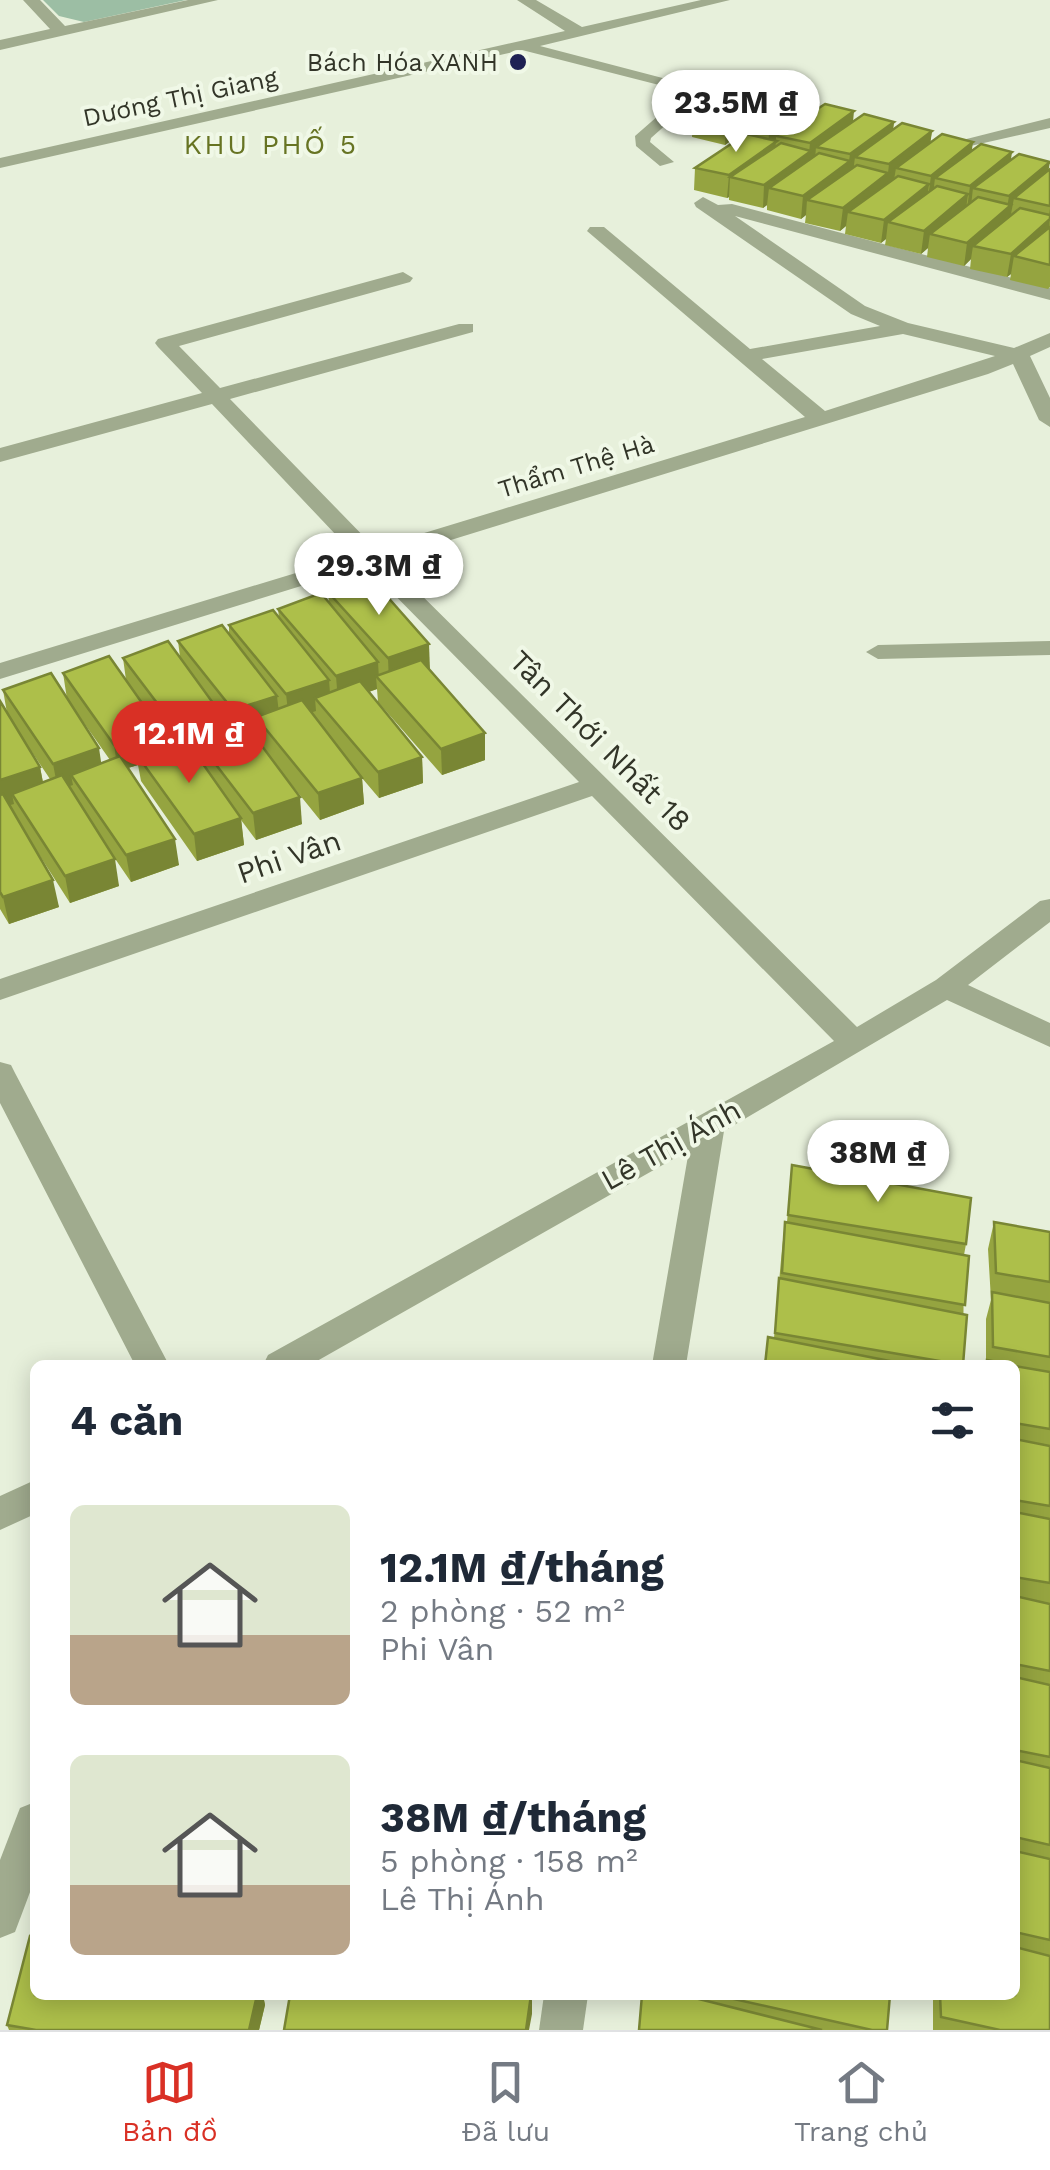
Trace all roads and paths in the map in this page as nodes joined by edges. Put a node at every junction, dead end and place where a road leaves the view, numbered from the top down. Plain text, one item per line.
1 (31, 0) edge
2 (210, 0) edge
3 (524, 0) edge
4 (722, 0) edge
5 (61, 32) junction
6 (579, 32) junction
7 (0, 45) edge
8 (524, 46) junction
9 (698, 90) junction
10 (788, 113) edge
11 (1050, 123) edge
12 (924, 147) joint
13 (967, 158) edge
14 (0, 162) edge
15 (666, 162) dead end
16 (597, 232) dead end
17 (403, 278) dead end
18 (1050, 294) edge
19 (466, 328) dead end
20 (902, 328) junction
21 (1050, 339) edge
22 (1019, 355) junction
23 (745, 356) junction
24 (216, 398) junction
25 (821, 419) junction
26 (1050, 420) edge
27 (0, 455) edge
28 (372, 558) junction
29 (1050, 648) edge
30 (878, 652) dead end
31 (0, 670) edge
32 (598, 785) junction
33 (1050, 908) edge
34 (946, 987) junction
35 (0, 990) edge
36 (1050, 1036) edge
37 (854, 1043) junction
38 (0, 1073) edge
39 (709, 1123) junction
40 (149, 1360) edge
41 (289, 1360) edge
42 (671, 1360) edge
43 (30, 1499) edge
44 (0, 1514) edge
45 (30, 1836) edge
46 (0, 1918) edge
47 (565, 2000) edge
48 (560, 2030) edge

1 - 5 street
2 - 5 street
3 - 6 street
4 - 6 street, Dương Thị Giang
5 - 7 street
6 - 8 street, Dương Thị Giang
8 - 9 street
8 - 14 street, Dương Thị Giang
9 - 10 street
9 - 15 lane
11 - 12 lane
12 - 13 street
16 - 23 street
17 - 24 street, Tân Thới Nhất 18
18 - 20 street
19 - 24 street
20 - 22 street
20 - 23 street
21 - 22 street, Thẩm Thệ Hà
22 - 25 street, Thẩm Thệ Hà
22 - 26 street
23 - 25 street
24 - 27 street
24 - 28 street, Tân Thới Nhất 18
25 - 28 street, Thẩm Thệ Hà
28 - 31 street, Thẩm Thệ Hà
28 - 32 street, Tân Thới Nhất 18
29 - 30 street
32 - 35 street, Phi Vân
32 - 37 street, Tân Thới Nhất 18
33 - 34 street, Lê Thị Ánh
34 - 36 street
34 - 37 street, Lê Thị Ánh
37 - 39 street, Lê Thị Ánh
38 - 40 street
39 - 41 street, Lê Thị Ánh
39 - 42 street
43 - 44 street
45 - 46 street
47 - 48 street

